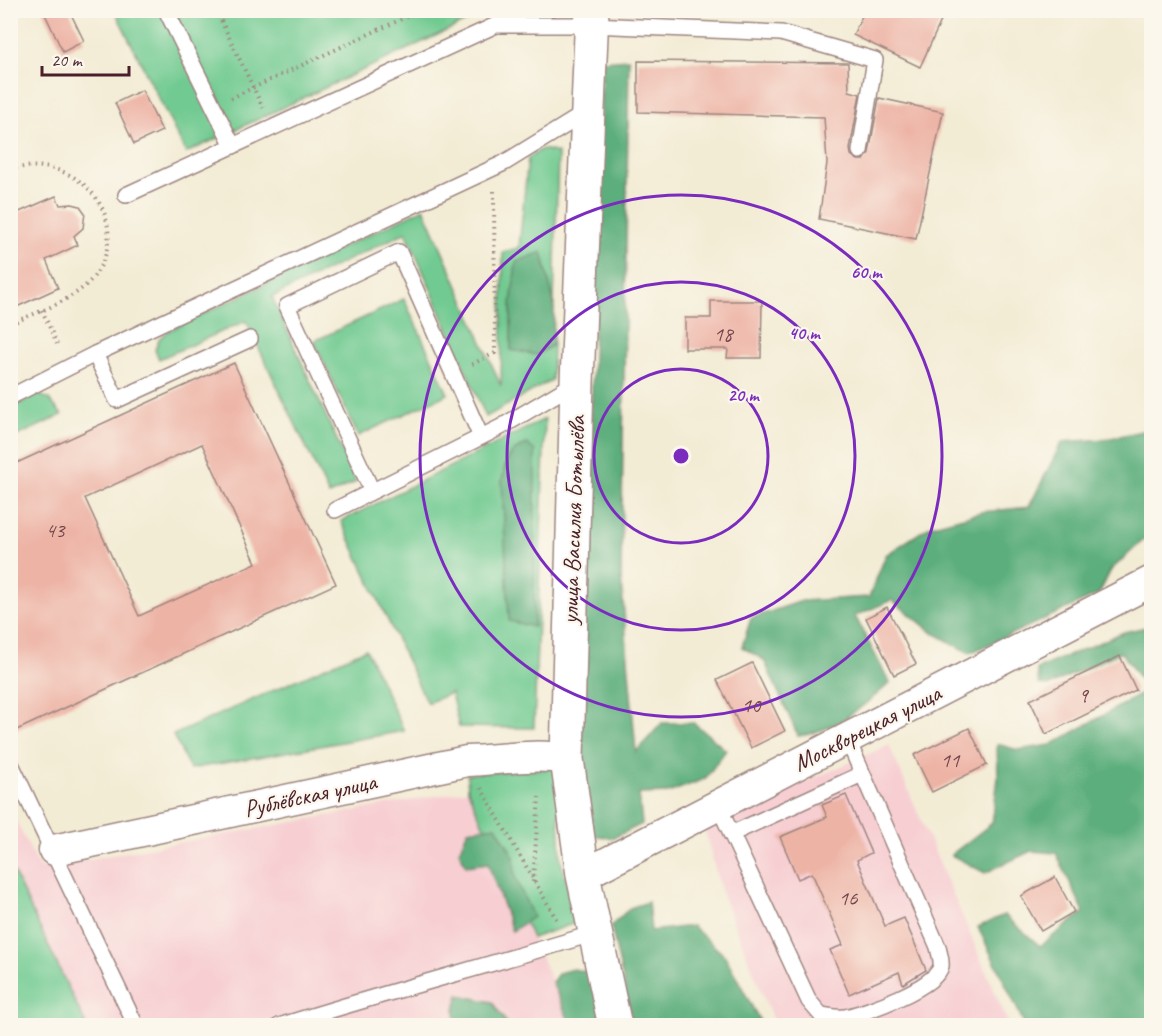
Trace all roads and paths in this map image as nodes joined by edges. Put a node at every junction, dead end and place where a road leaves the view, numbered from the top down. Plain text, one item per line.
1 (166, 10) edge
2 (216, 10) edge
3 (421, 10) edge
4 (496, 18) edge
5 (592, 18) edge
6 (253, 88) junction
7 (213, 106) junction
8 (587, 112) junction
9 (272, 127) junction
10 (233, 146) junction
11 (860, 151) dead end
12 (494, 168) junction
13 (10, 170) edge
14 (126, 195) dead end
15 (42, 310) junction
16 (10, 324) edge
17 (250, 339) dead end
18 (57, 344) dead end
19 (95, 354) junction
20 (452, 373) junction
21 (577, 382) junction
22 (10, 397) edge
23 (481, 437) junction
24 (372, 492) junction
25 (335, 510) dead end
26 (1152, 581) edge
27 (846, 738) junction
28 (554, 757) junction
29 (467, 761) junction
30 (10, 762) edge
31 (862, 774) junction
32 (718, 805) junction
33 (731, 834) junction
34 (54, 850) junction
35 (583, 875) junction
36 (533, 883) junction
37 (582, 937) junction
38 (136, 1026) edge
39 (279, 1026) edge
40 (615, 1026) edge

1 - 7 lane
2 - 6 path
3 - 6 path
4 - 5 lane
4 - 9 lane
5 - 8 street, улица Василия Ботылёва
5 - 11 lane
6 - 7 path
6 - 9 path
7 - 10 lane
8 - 12 lane
8 - 21 street, улица Василия Ботылёва
9 - 10 lane
10 - 14 lane
12 - 19 lane
12 - 20 path
13 - 15 path
15 - 16 path
15 - 18 path
17 - 19 lane
19 - 22 lane
20 - 23 lane
20 - 24 lane
21 - 23 lane
21 - 28 street, улица Василия Ботылёва
23 - 24 lane
24 - 25 lane
26 - 27 street, Москворецкая улица
27 - 31 lane
27 - 32 street, Москворецкая улица
28 - 29 street, Рублёвская улица
28 - 35 street, улица Василия Ботылёва
28 - 36 path
29 - 34 street, Рублёвская улица
29 - 36 path
30 - 34 lane
31 - 33 lane
31 - 33 lane
32 - 33 lane
32 - 35 street, Москворецкая улица
34 - 38 lane
35 - 37 street, улица Василия Ботылёва
36 - 37 path
37 - 39 lane
37 - 40 street, улица Василия Ботылёва

